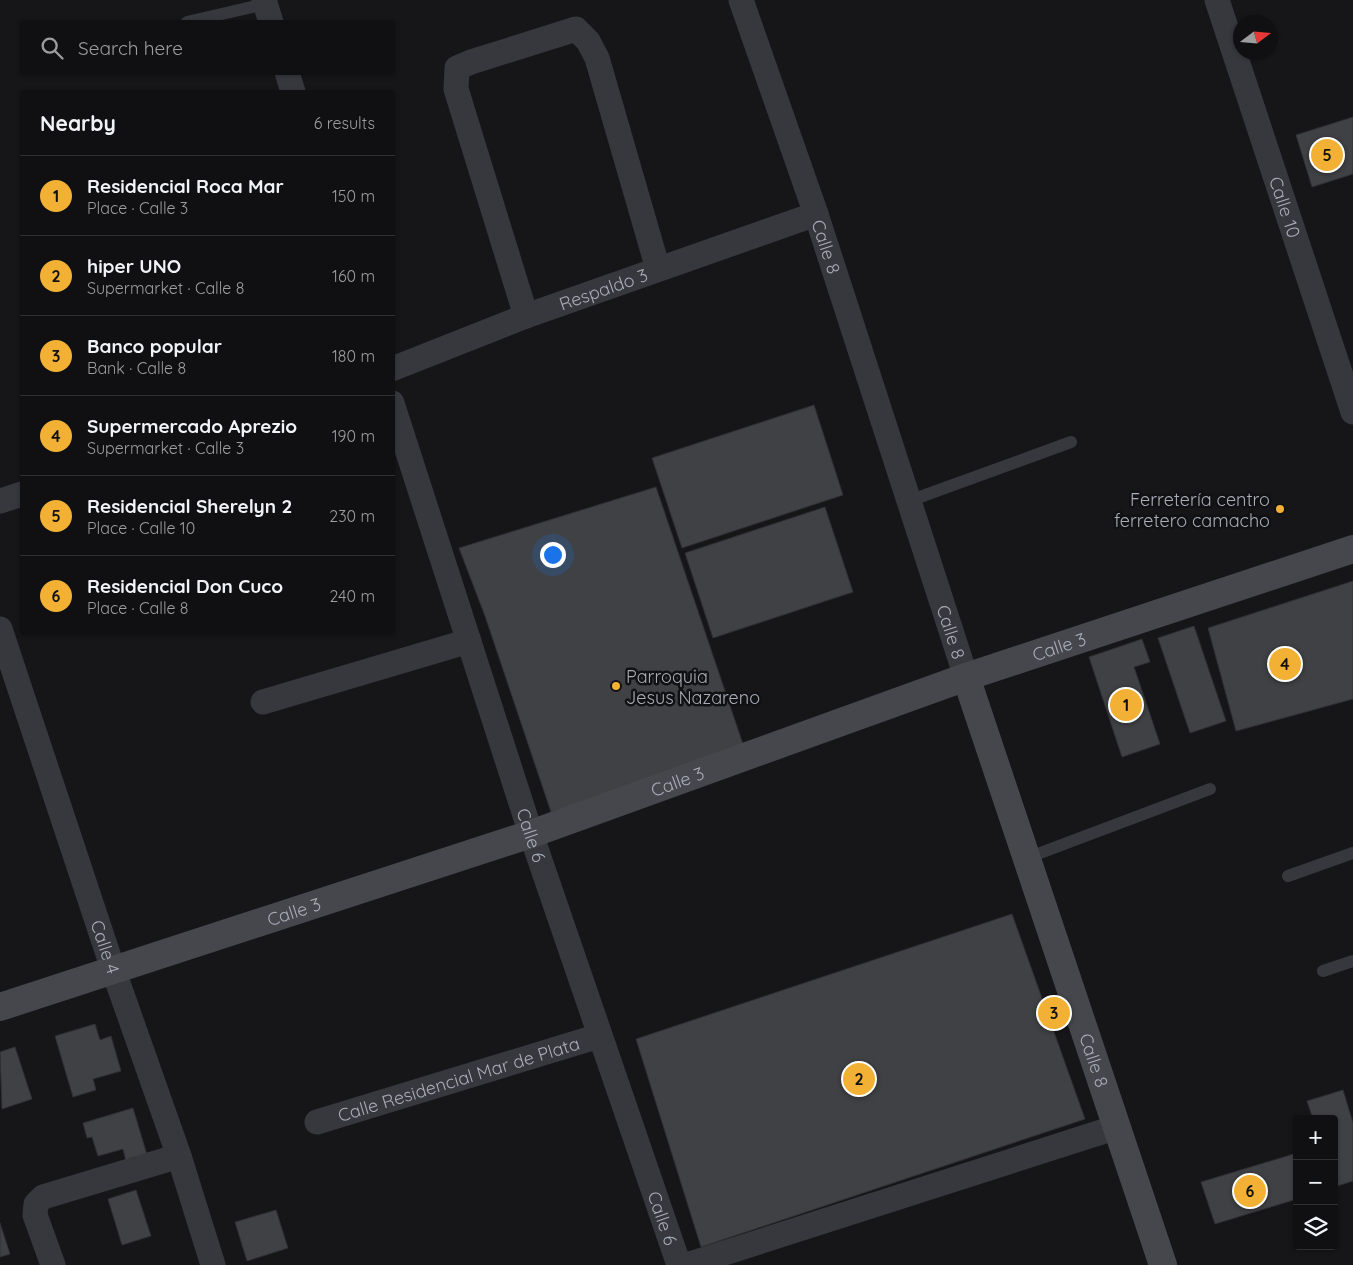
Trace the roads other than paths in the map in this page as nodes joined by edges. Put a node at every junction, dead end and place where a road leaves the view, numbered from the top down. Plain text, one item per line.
1 (741, 0) edge
2 (1217, 0) edge
3 (267, 9) edge
4 (199, 20) edge
5 (288, 75) edge
6 (292, 90) edge
7 (816, 214) junction
8 (658, 269) junction
9 (526, 316) junction
10 (395, 368) edge
11 (395, 411) edge
12 (1353, 412) edge
13 (1071, 442) dead end
14 (20, 495) edge
15 (0, 501) edge
16 (910, 502) junction
17 (1353, 549) edge
18 (0, 629) edge
19 (469, 641) junction
20 (966, 677) junction
21 (263, 702) dead end
22 (1210, 788) dead end
23 (531, 834) junction
24 (1353, 854) edge
25 (1027, 858) junction
26 (1288, 876) dead end
27 (1353, 961) edge
28 (113, 969) junction
29 (1323, 972) dead end
30 (0, 1007) edge
31 (600, 1036) junction
32 (317, 1122) dead end
33 (1117, 1127) junction
34 (179, 1156) junction
35 (53, 1265) edge
36 (213, 1265) edge
37 (679, 1265) edge
38 (687, 1265) edge
39 (1163, 1265) edge

1 - 7 street, Calle 8
2 - 12 street, Calle 10
3 - 4 lane
5 - 6 street
7 - 8 street, Respaldo 3
7 - 16 street, Calle 8
8 - 9 street, Respaldo 3
8 - 9 street
9 - 10 street, Respaldo 3
11 - 19 street, Calle 6
13 - 16 lane
14 - 15 street
16 - 20 street, Calle 8
17 - 20 street, Calle 3
18 - 28 street, Calle 4
19 - 21 street
19 - 23 street, Calle 6
20 - 23 street, Calle 3
20 - 25 street, Calle 8
22 - 25 lane
23 - 28 street, Calle 3
23 - 31 street, Calle 6
24 - 26 lane
25 - 33 street, Calle 8
27 - 29 lane
28 - 30 street, Calle 3
28 - 34 street, Calle 4
31 - 32 street, Calle Residencial Mar de Plata
31 - 37 street, Calle 6
33 - 38 street
33 - 39 street, Calle 8
34 - 35 street
34 - 36 street, Calle 4

